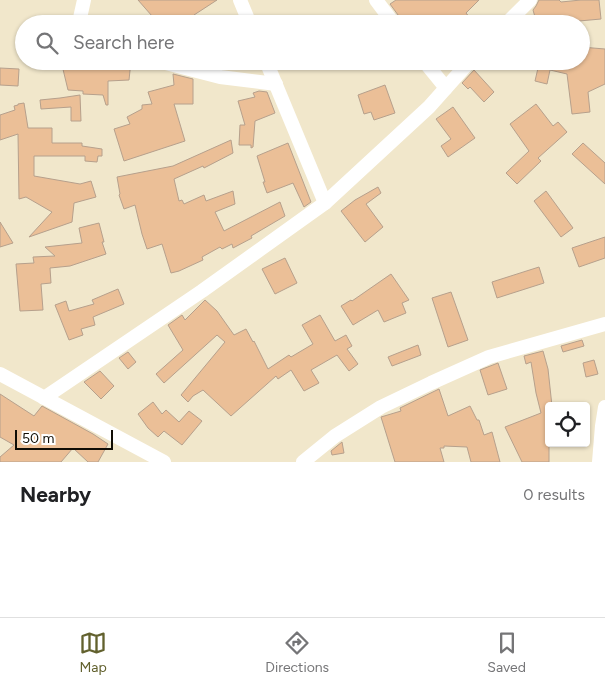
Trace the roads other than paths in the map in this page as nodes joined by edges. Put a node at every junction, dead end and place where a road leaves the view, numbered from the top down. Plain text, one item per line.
1 (84, 0) edge
2 (240, 0) edge
3 (376, 0) edge
4 (530, 0) edge
5 (81, 15) edge
6 (246, 15) edge
7 (387, 15) edge
8 (515, 15) edge
9 (193, 70) edge
10 (270, 70) edge
11 (431, 70) edge
12 (462, 70) edge
13 (276, 84) junction
14 (446, 88) junction
15 (325, 203) junction
16 (605, 324) edge
17 (0, 374) edge
18 (44, 398) junction
19 (605, 407) edge
20 (164, 462) edge
21 (303, 462) edge
22 (599, 462) edge

1 - 5 street
2 - 6 street
3 - 7 street
4 - 8 street
9 - 13 street
10 - 13 street
11 - 14 street
12 - 14 street
13 - 15 street
14 - 15 street
15 - 18 street
16 - 21 street
17 - 18 street
18 - 20 street
19 - 22 street

